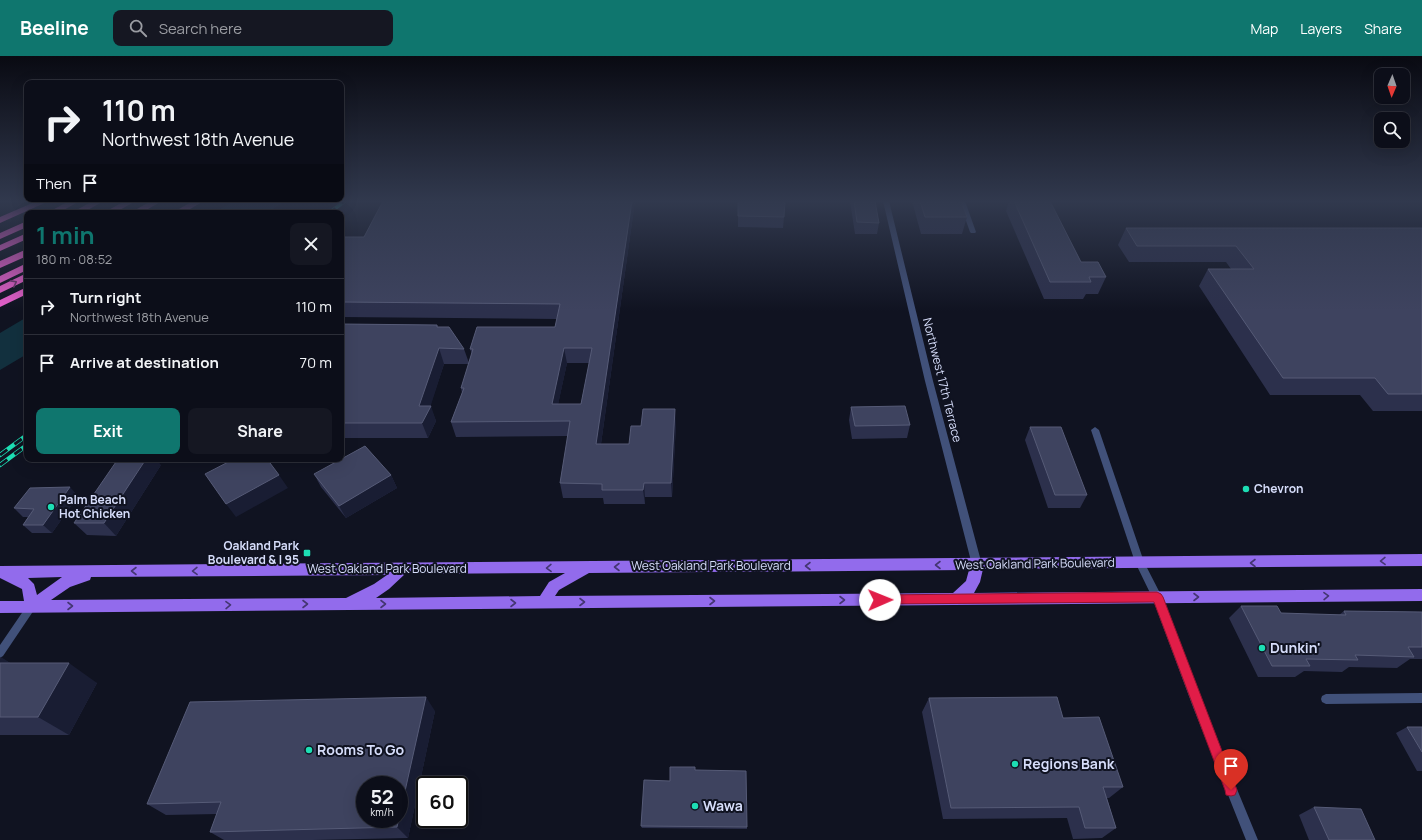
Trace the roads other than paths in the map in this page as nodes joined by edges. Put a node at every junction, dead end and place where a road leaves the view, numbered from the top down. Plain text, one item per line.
1 (23, 238) edge
2 (895, 238) edge
3 (0, 248) edge
4 (24, 253) edge
5 (0, 265) edge
6 (24, 268) edge
7 (24, 278) edge
8 (0, 280) edge
9 (0, 290) edge
10 (24, 292) edge
11 (0, 304) edge
12 (1095, 430) dead end
13 (1422, 560) edge
14 (1140, 562) junction
15 (977, 565) junction
16 (588, 567) junction
17 (401, 569) junction
18 (0, 572) edge
19 (100, 572) junction
20 (1422, 595) edge
21 (1157, 597) junction
22 (955, 599) junction
23 (543, 603) junction
24 (344, 604) junction
25 (0, 607) edge
26 (31, 607) junction
27 (0, 653) edge
28 (1422, 698) edge
29 (1326, 699) dead end
30 (1252, 840) edge

1 - 3 highway
2 - 15 street, Northwest 17th Terrace
4 - 5 highway
6 - 8 highway
9 -> 7 highway
10 - 11 highway
12 - 14 street
13 -> 14 main road, West Oakland Park Boulevard
14 - 15 main road, West Oakland Park Boulevard
14 - 21 street
15 -> 16 main road, West Oakland Park Boulevard
15 - 22 main road
16 -> 17 main road, West Oakland Park Boulevard
16 - 23 main road
17 -> 19 main road, West Oakland Park Boulevard
17 - 24 main road
18 - 19 main road, West Oakland Park Boulevard
18 - 26 main road
19 - 26 main road
21 -> 20 main road
21 - 22 main road
21 - 30 street
23 -> 22 main road
24 -> 23 main road
26 -> 24 main road
25 - 26 main road
26 - 27 street
28 - 29 street

